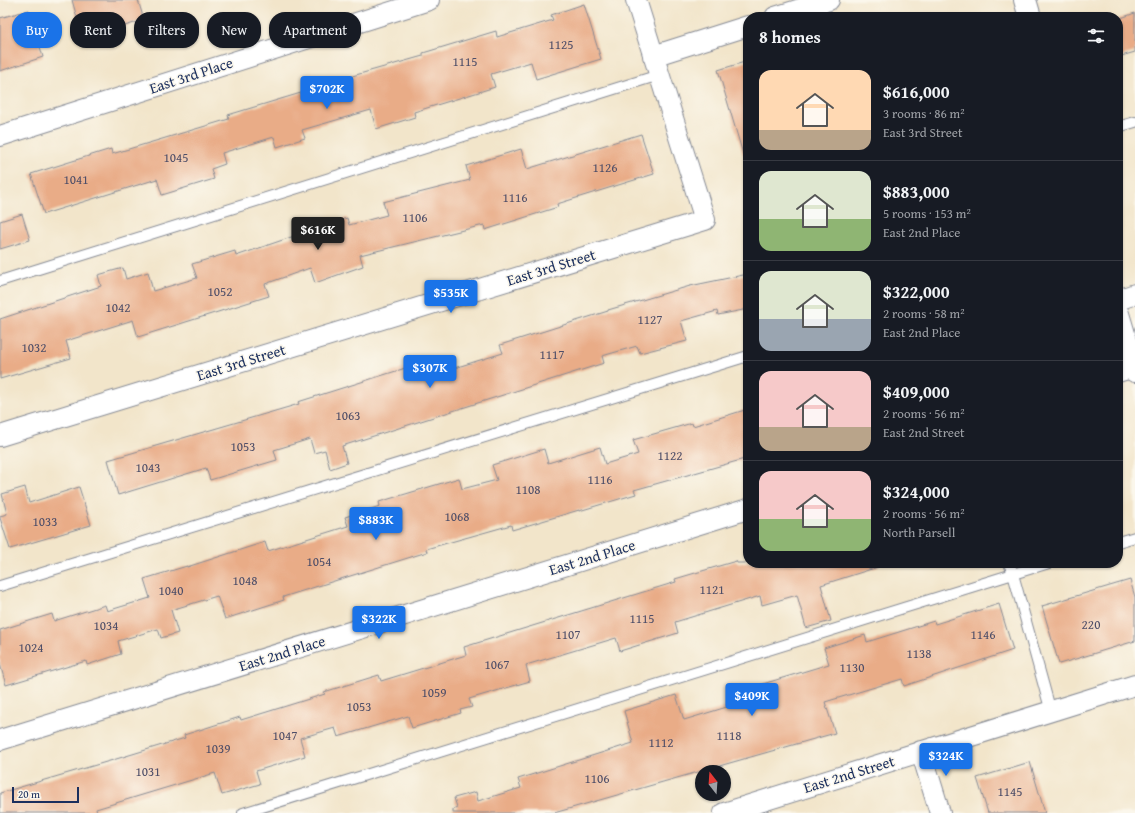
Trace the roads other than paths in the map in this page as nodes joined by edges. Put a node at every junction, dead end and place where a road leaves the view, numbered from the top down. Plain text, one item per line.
1 (428, 0) edge
2 (636, 0) edge
3 (829, 0) edge
4 (1025, 0) edge
5 (786, 12) edge
6 (1029, 12) edge
7 (743, 28) edge
8 (653, 56) junction
9 (659, 75) junction
10 (1135, 122) edge
11 (1123, 126) edge
12 (0, 136) edge
13 (0, 281) edge
14 (1135, 294) edge
15 (1123, 298) edge
16 (1123, 339) edge
17 (743, 358) edge
18 (1129, 370) edge
19 (0, 436) edge
20 (743, 511) edge
21 (1135, 537) edge
22 (1123, 541) edge
23 (1011, 568) edge
24 (1033, 568) edge
25 (1013, 574) junction
26 (0, 586) edge
27 (1135, 685) edge
28 (1050, 712) junction
29 (0, 740) edge
30 (921, 751) junction
31 (243, 813) edge
32 (724, 813) edge
33 (940, 813) edge

1 - 12 street, East 3rd Place
2 - 8 street
3 - 5 street
4 - 6 main road
7 - 8 street
8 - 9 street, East 3rd Street
9 - 13 lane
9 - 19 street, East 3rd Street
10 - 11 lane
14 - 15 street
16 - 18 main road
17 - 26 lane
20 - 29 street, East 2nd Place
21 - 22 lane
23 - 25 lane
24 - 25 lane
25 - 28 lane
25 - 31 lane
27 - 28 street, East 2nd Street
28 - 30 street, East 2nd Street
30 - 32 street, East 2nd Street
30 - 33 street

